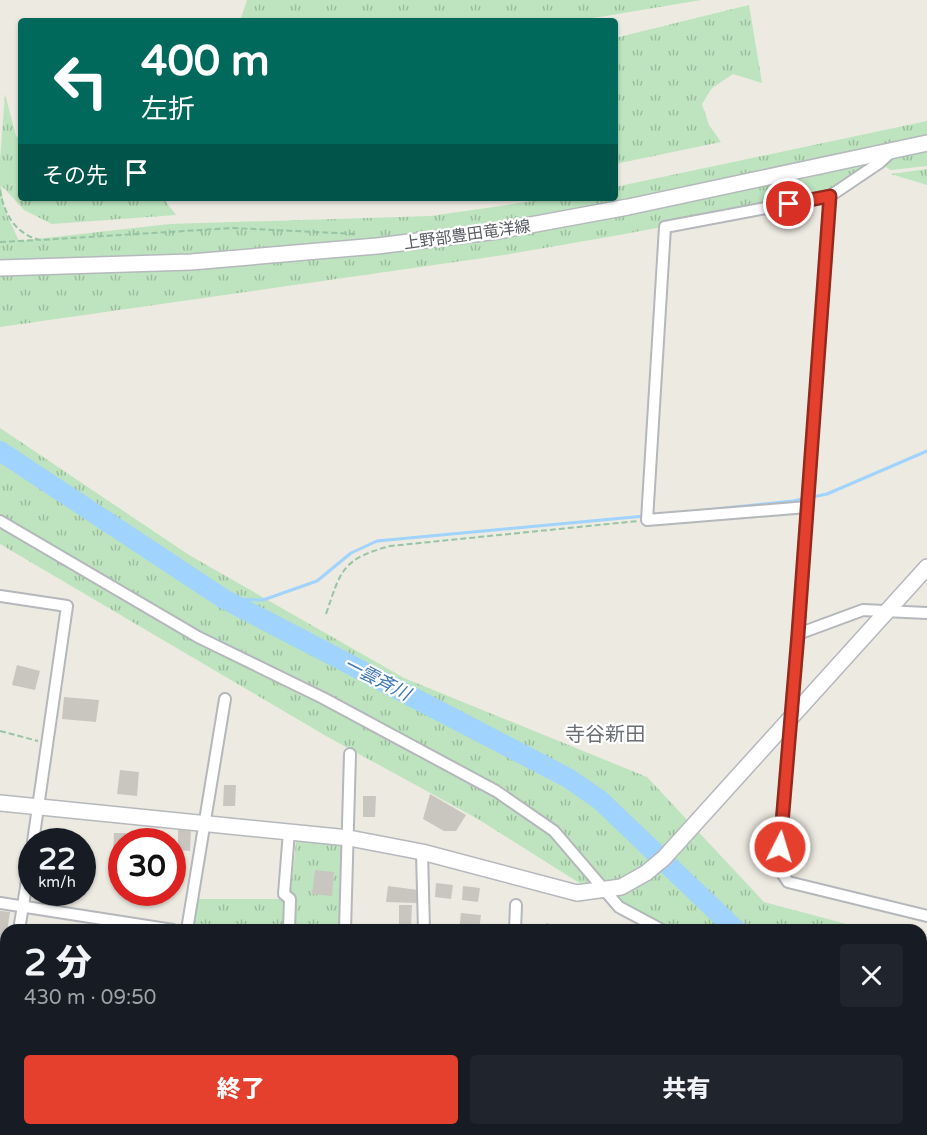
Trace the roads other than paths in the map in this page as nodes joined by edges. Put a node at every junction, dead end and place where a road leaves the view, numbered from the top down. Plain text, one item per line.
1 (927, 143) edge
2 (892, 151) junction
3 (830, 196) junction
4 (0, 268) edge
5 (807, 507) junction
6 (0, 521) edge
7 (927, 567) edge
8 (0, 596) edge
9 (888, 609) junction
10 (927, 613) edge
11 (798, 634) junction
12 (225, 699) dead end
13 (790, 718) junction
14 (350, 754) dead end
15 (0, 803) edge
16 (38, 807) junction
17 (204, 824) junction
18 (35, 828) edge
19 (289, 832) junction
20 (349, 838) junction
21 (422, 852) junction
22 (606, 891) junction
23 (0, 903) edge
24 (516, 905) dead end
25 (23, 907) junction
26 (927, 916) edge
27 (20, 924) edge
28 (134, 924) edge
29 (188, 924) edge
30 (289, 924) edge
31 (345, 924) edge
32 (424, 924) edge
33 (515, 924) edge
34 (650, 924) edge

1 - 2 street, 上野部豊田竜洋線
2 - 3 street
2 - 4 street, 上野部豊田竜洋線
3 - 5 street
3 - 5 street
5 - 11 street
6 - 22 street
7 - 9 street
8 - 16 street
9 - 10 street
9 - 11 street
9 - 13 street
11 - 13 street
12 - 17 street
13 - 22 street
13 - 26 street
14 - 20 street
15 - 16 street
16 - 17 street
16 - 18 street
17 - 19 street
17 - 29 street
19 - 20 street
19 - 30 street
20 - 21 street
20 - 31 street
21 - 22 street
21 - 32 street
22 - 34 street
23 - 25 street
24 - 33 street
25 - 27 street
25 - 28 street

